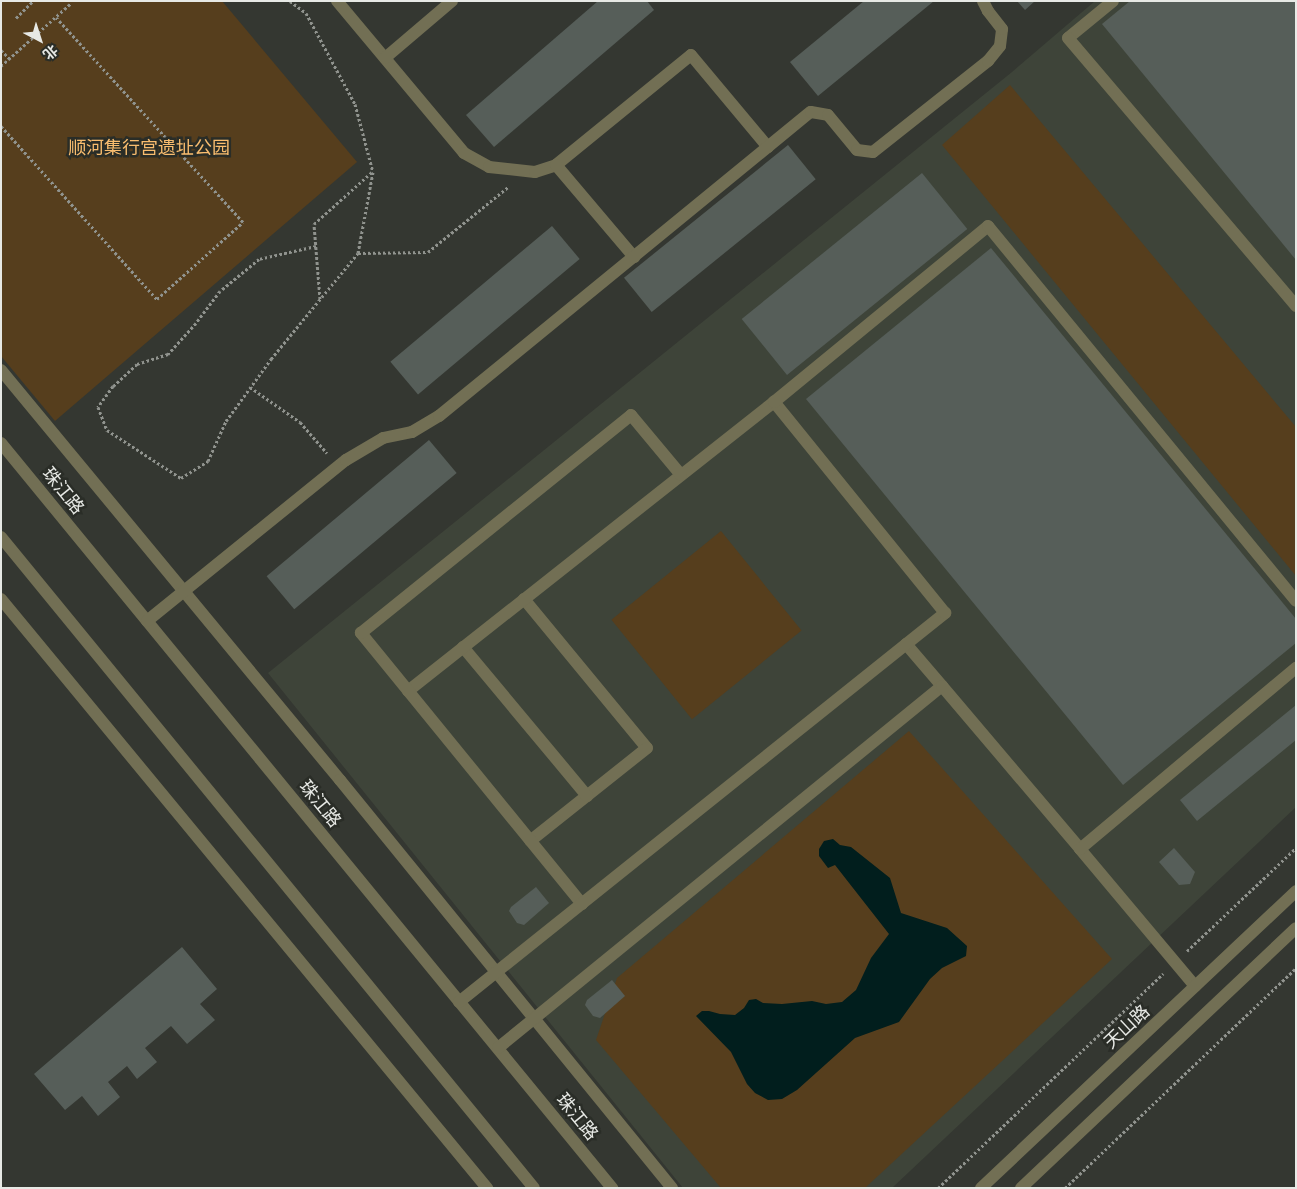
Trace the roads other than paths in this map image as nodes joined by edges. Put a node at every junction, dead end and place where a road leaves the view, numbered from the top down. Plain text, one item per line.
1 (337, 1) edge
2 (452, 1) edge
3 (983, 1) edge
4 (1113, 1) edge
5 (385, 58) junction
6 (768, 148) junction
7 (556, 165) junction
8 (634, 258) junction
9 (1296, 306) edge
10 (1, 370) edge
11 (774, 402) junction
12 (1, 443) edge
13 (681, 475) junction
14 (1, 537) edge
15 (184, 591) junction
16 (524, 599) junction
17 (1, 600) edge
18 (1296, 601) edge
19 (147, 621) junction
20 (906, 644) junction
21 (464, 647) junction
22 (1296, 668) edge
23 (942, 686) junction
24 (408, 691) junction
25 (587, 796) junction
26 (530, 841) junction
27 (1080, 849) junction
28 (1296, 891) edge
29 (582, 904) junction
30 (1296, 928) edge
31 (496, 972) junction
32 (1195, 986) junction
33 (459, 1002) junction
34 (535, 1018) junction
35 (498, 1048) junction
36 (487, 1188) edge
37 (534, 1188) edge
38 (612, 1188) edge
39 (672, 1188) edge
40 (981, 1188) edge
41 (1021, 1188) edge

1 - 5 street
2 - 5 street
3 - 6 street
4 - 9 street
5 - 7 street
6 - 7 street
6 - 8 street
7 - 8 street
8 - 15 street
10 - 15 street
11 - 13 street
11 - 18 street
11 - 20 street
12 - 19 street, 珠江路
13 - 16 street
13 - 24 street
14 - 37 street
15 - 19 street
15 - 31 street
16 - 21 street
16 - 25 street
17 - 36 street
19 - 33 street, 珠江路
20 - 23 street
20 - 29 street
21 - 24 street
21 - 25 street
22 - 27 street
23 - 27 street
23 - 34 street
24 - 26 street
25 - 26 street
26 - 29 street
27 - 32 street
28 - 32 street, 天山路
29 - 31 street
30 - 41 street
31 - 33 street
31 - 34 street
32 - 40 street, 天山路
33 - 35 street, 珠江路
34 - 35 street
34 - 39 street
35 - 38 street, 珠江路

